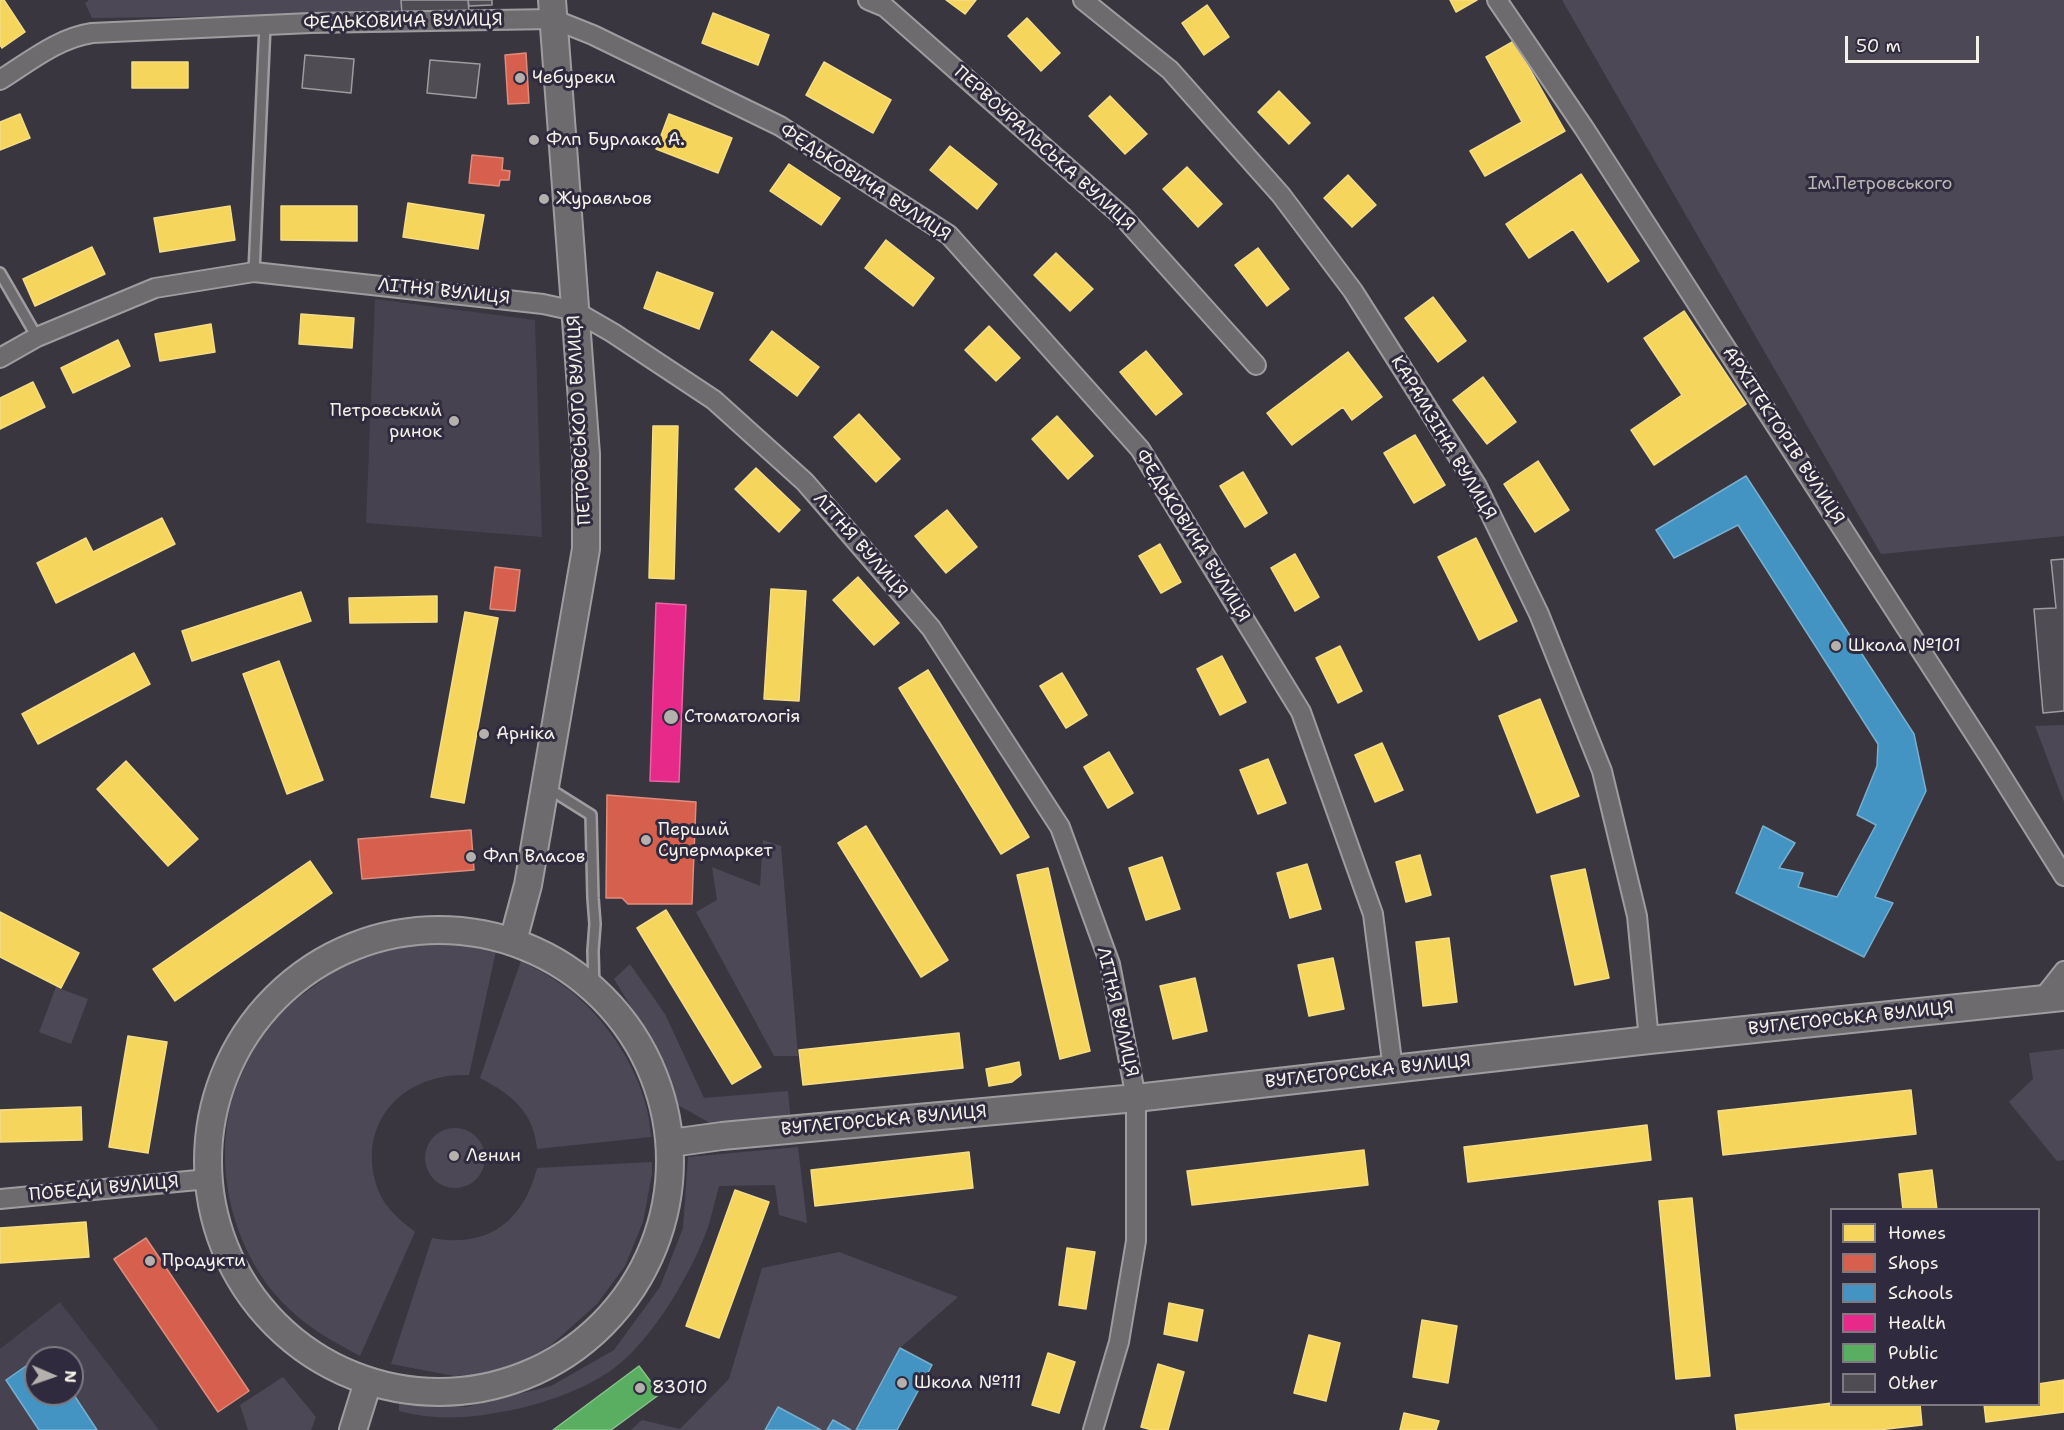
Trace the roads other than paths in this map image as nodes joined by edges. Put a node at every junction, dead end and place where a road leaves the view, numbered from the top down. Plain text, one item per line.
1 (868, 0) edge
2 (1083, 0) edge
3 (1497, 0) edge
4 (553, 9) edge
5 (265, 25) junction
6 (0, 80) edge
7 (254, 272) junction
8 (0, 273) edge
9 (575, 311) junction
10 (37, 337) junction
11 (0, 358) edge
12 (1256, 365) dead end
13 (544, 786) junction
14 (2064, 876) edge
15 (513, 941) junction
16 (2064, 971) edge
17 (594, 989) junction
18 (2053, 998) edge
19 (1649, 1040) junction
20 (1393, 1069) junction
21 (1136, 1098) junction
22 (671, 1143) junction
23 (208, 1179) junction
24 (0, 1199) edge
25 (368, 1382) junction
26 (353, 1430) edge
27 (1093, 1430) edge

1 - 12 street, ПЕРВОУРАЛЬСЬКА ВУЛИЦЯ
2 - 19 street, КАРАМЗІНА ВУЛИЦЯ
3 - 14 street, АРХІТЕКТОРІВ ВУЛИЦЯ
4 - 5 street, ФЕДЬКОВИЧА ВУЛИЦЯ
4 - 9 main road, ПЕТРОВСЬКОГО ВУЛИЦЯ
4 - 20 street, ФЕДЬКОВИЧА ВУЛИЦЯ
5 - 6 street, ФЕДЬКОВИЧА ВУЛИЦЯ
5 - 7 lane
7 - 9 street, ЛІТНЯ ВУЛИЦЯ
7 - 10 street, ЛІТНЯ ВУЛИЦЯ
8 - 10 lane
9 - 13 main road, ПЕТРОВСЬКОГО ВУЛИЦЯ
9 - 21 street, ЛІТНЯ ВУЛИЦЯ
10 - 11 street, ЛІТНЯ ВУЛИЦЯ
13 - 15 main road, ПЕТРОВСЬКОГО ВУЛИЦЯ
13 - 17 lane
15 - 17 main road
15 - 23 main road
16 - 18 street
17 - 22 main road
18 - 19 main road, ВУГЛЕГОРСЬКА ВУЛИЦЯ
19 - 20 main road, ВУГЛЕГОРСЬКА ВУЛИЦЯ
20 - 21 main road, ВУГЛЕГОРСЬКА ВУЛИЦЯ
21 - 22 main road, ВУГЛЕГОРСЬКА ВУЛИЦЯ
21 - 27 street, ЛІТНЯ ВУЛИЦЯ
22 - 25 main road
23 - 24 street, ПОБЕДИ ВУЛИЦЯ
23 - 25 main road
25 - 26 main road

